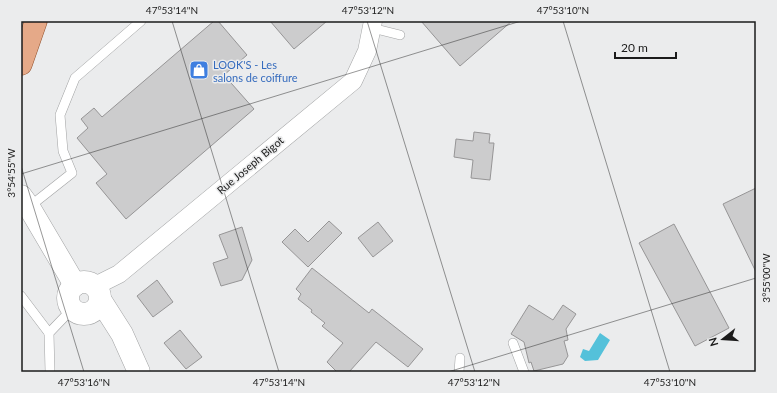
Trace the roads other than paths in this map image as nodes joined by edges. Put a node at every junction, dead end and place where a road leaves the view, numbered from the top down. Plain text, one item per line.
1 (36, 21) edge
2 (141, 21) edge
3 (373, 24) edge
4 (400, 35) dead end
5 (21, 64) edge
6 (25, 202) edge
7 (21, 296) edge
8 (87, 299) junction
9 (49, 333) junction
10 (512, 343) dead end
11 (460, 358) dead end
12 (50, 372) edge
13 (123, 372) edge
14 (139, 372) edge
15 (459, 372) edge
16 (524, 372) edge

1 - 5 main road
2 - 6 lane
3 - 4 lane
3 - 8 street, Rue Joseph Bigot
6 - 8 street
7 - 9 lane
8 - 9 lane
8 - 13 street
8 - 14 street
9 - 12 lane
10 - 16 lane
11 - 15 lane

